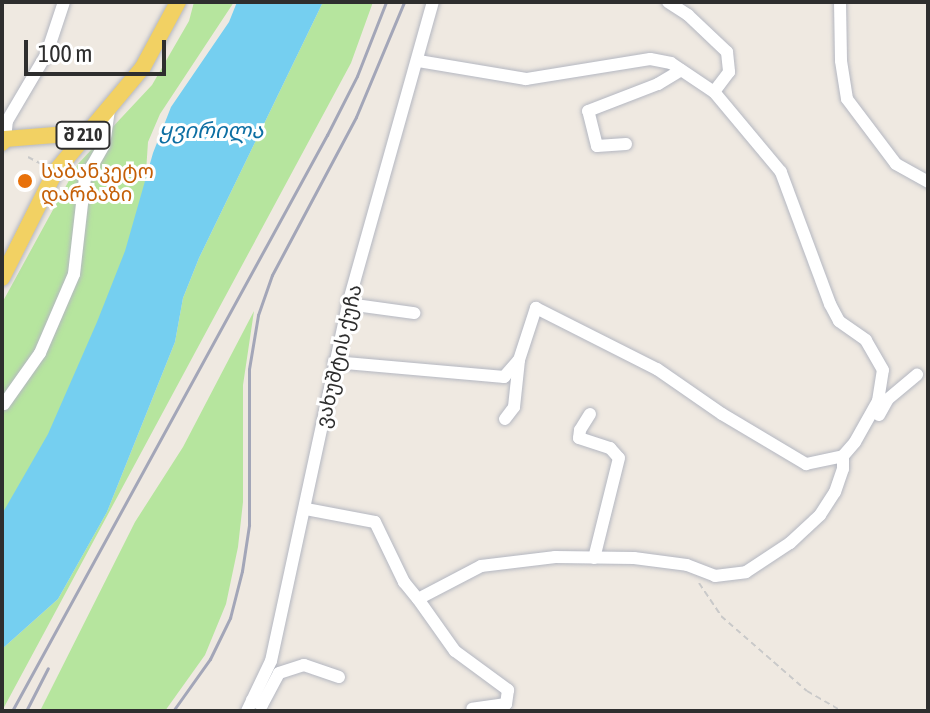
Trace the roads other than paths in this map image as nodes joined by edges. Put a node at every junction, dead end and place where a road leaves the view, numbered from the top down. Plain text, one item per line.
1 (64, 2) edge
2 (178, 2) edge
3 (433, 2) edge
4 (668, 2) edge
5 (840, 2) edge
6 (418, 61) junction
7 (681, 70) junction
8 (714, 92) junction
9 (110, 105) junction
10 (80, 138) junction
11 (4, 141) edge
12 (626, 144) dead end
13 (928, 182) edge
14 (2, 278) edge
15 (348, 304) junction
16 (414, 313) dead end
17 (519, 360) junction
18 (334, 362) junction
19 (917, 375) dead end
20 (4, 404) dead end
21 (590, 414) dead end
22 (505, 419) dead end
23 (866, 422) junction
24 (843, 456) junction
25 (306, 509) junction
26 (594, 558) junction
27 (418, 599) junction
28 (339, 677) dead end
29 (259, 708) edge
30 (472, 709) edge

1 - 11 street
2 - 9 main road, შ 210
3 - 6 street, ვახუშტის ქუჩა
4 - 8 street
5 - 13 street
6 - 7 street
6 - 15 street, ვახუშტის ქუჩა
7 - 8 street
7 - 12 street
8 - 23 street
9 - 10 main road, შ 210
9 - 20 street
10 - 11 main road
10 - 14 main road, შ 210
15 - 16 street
15 - 18 street, ვახუშტის ქუჩა
17 - 18 street
17 - 22 street
17 - 24 street
18 - 25 street, ვახუშტის ქუჩა
19 - 23 street
21 - 26 street
23 - 24 street
24 - 26 street
25 - 27 street
25 - 29 street, ვახუშტის ქუჩა
26 - 27 street
27 - 30 street
28 - 29 street

